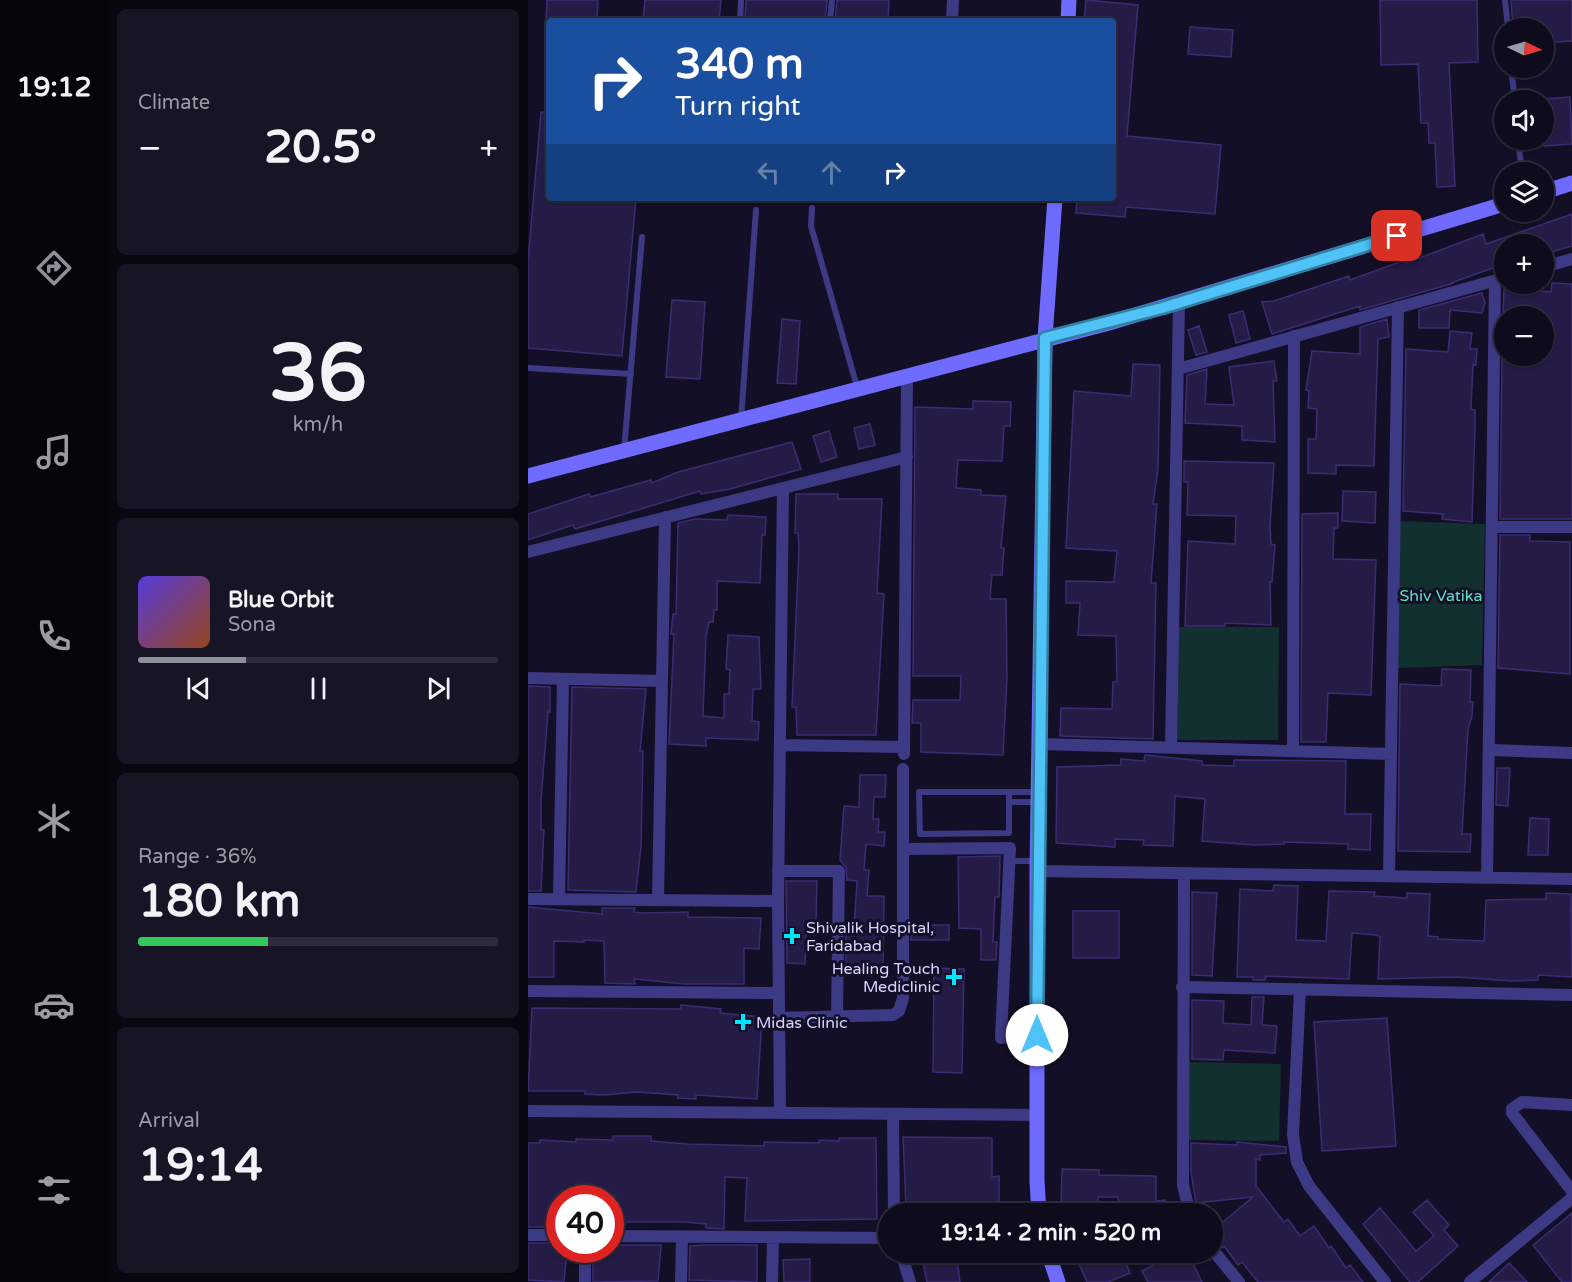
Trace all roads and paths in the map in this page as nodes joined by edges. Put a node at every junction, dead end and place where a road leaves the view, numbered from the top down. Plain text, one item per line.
1 (741, 0) edge
2 (832, 0) edge
3 (953, 0) edge
4 (1069, 0) edge
5 (1505, 0) edge
6 (740, 18) edge
7 (830, 18) edge
8 (952, 18) edge
9 (1068, 18) edge
10 (1507, 18) edge
11 (1572, 183) edge
12 (1554, 189) edge
13 (1055, 201) edge
14 (1494, 207) edge
15 (812, 208) dead end
16 (756, 210) dead end
17 (642, 237) dead end
18 (1572, 259) edge
19 (1554, 264) edge
20 (1494, 282) edge
21 (1500, 294) edge
22 (1179, 302) junction
23 (1398, 307) junction
24 (1294, 336) junction
25 (1045, 338) junction
26 (528, 368) edge
27 (1178, 369) junction
28 (631, 374) junction
29 (907, 377) junction
30 (858, 390) junction
31 (741, 421) junction
32 (624, 451) junction
33 (907, 457) junction
34 (528, 476) edge
35 (783, 488) junction
36 (665, 518) junction
37 (1492, 527) junction
38 (1572, 527) edge
39 (528, 552) edge
40 (528, 678) edge
41 (563, 679) junction
42 (662, 681) junction
43 (1040, 744) junction
44 (781, 745) junction
45 (1171, 746) junction
46 (1293, 749) junction
47 (1489, 750) junction
48 (1572, 753) edge
49 (1391, 754) junction
50 (903, 769) dead end
51 (1009, 792) junction
52 (1039, 797) junction
53 (1009, 802) junction
54 (903, 849) junction
55 (1009, 861) junction
56 (1037, 866) junction
57 (778, 871) junction
58 (1184, 873) junction
59 (1389, 876) junction
60 (1487, 877) junction
61 (1572, 879) edge
62 (528, 899) edge
63 (559, 899) junction
64 (658, 900) junction
65 (778, 901) junction
66 (1182, 987) junction
67 (1300, 989) junction
68 (528, 991) edge
69 (777, 993) junction
70 (1572, 995) edge
71 (837, 1016) junction
72 (778, 1018) junction
73 (1037, 1035) junction
74 (1572, 1105) edge
75 (528, 1111) edge
76 (780, 1112) junction
77 (892, 1115) junction
78 (1037, 1115) junction
79 (1572, 1191) edge
80 (1572, 1198) edge
81 (894, 1203) edge
82 (1039, 1203) edge
83 (1187, 1203) edge
84 (528, 1234) edge
85 (546, 1235) edge
86 (624, 1236) edge
87 (682, 1237) junction
88 (772, 1238) junction
89 (878, 1238) edge
90 (1223, 1262) edge
91 (585, 1263) edge
92 (904, 1263) edge
93 (1052, 1263) edge
94 (585, 1282) edge
95 (681, 1282) edge
96 (772, 1282) edge
97 (910, 1282) edge
98 (1058, 1282) edge
99 (1239, 1282) edge
100 (1385, 1282) edge
101 (1470, 1282) edge

1 - 6 lane
2 - 7 lane
3 - 8 street
4 - 9 street
5 - 10 lane
11 - 12 street
13 - 25 street
14 - 22 street
15 - 30 lane
16 - 31 lane
17 - 28 lane
18 - 19 street
20 - 23 street
21 - 37 street
22 - 25 street
22 - 27 street
23 - 24 street
23 - 49 street
24 - 27 street
24 - 46 street
25 - 29 street
25 - 43 street
26 - 28 lane
27 - 45 street
28 - 32 lane
29 - 30 street
29 - 33 street
30 - 31 street
31 - 32 street
32 - 34 street
33 - 35 street
33 - 44 street
35 - 36 street
35 - 44 street
36 - 39 street
36 - 42 street
37 - 38 street
37 - 47 street
40 - 41 street
41 - 42 street
41 - 63 street
42 - 64 street
43 - 45 street
43 - 52 street
44 - 57 street
45 - 46 street
46 - 49 street
47 - 48 street
47 - 60 street
49 - 59 street
50 - 54 street
51 - 52 lane
51 - 53 lane
51 - 53 lane
52 - 53 lane
52 - 56 street
54 - 55 street
54 - 71 street
55 - 56 lane
55 - 73 street
56 - 58 street
56 - 73 street
57 - 65 street
57 - 71 street
58 - 59 street
58 - 66 street
59 - 60 street
60 - 61 street
62 - 63 street
63 - 64 street
64 - 65 street
65 - 69 street
66 - 67 street
66 - 83 street
67 - 70 street
67 - 100 street
68 - 69 street
69 - 72 street
71 - 72 street
72 - 76 street
73 - 78 street
74 - 79 street
75 - 76 street
76 - 77 street
77 - 78 street
77 - 81 street
78 - 82 street
80 - 101 street
84 - 85 street
86 - 87 street
87 - 88 street
87 - 95 street
88 - 89 street
88 - 96 street
90 - 99 street
91 - 94 street
92 - 97 street
93 - 98 street

